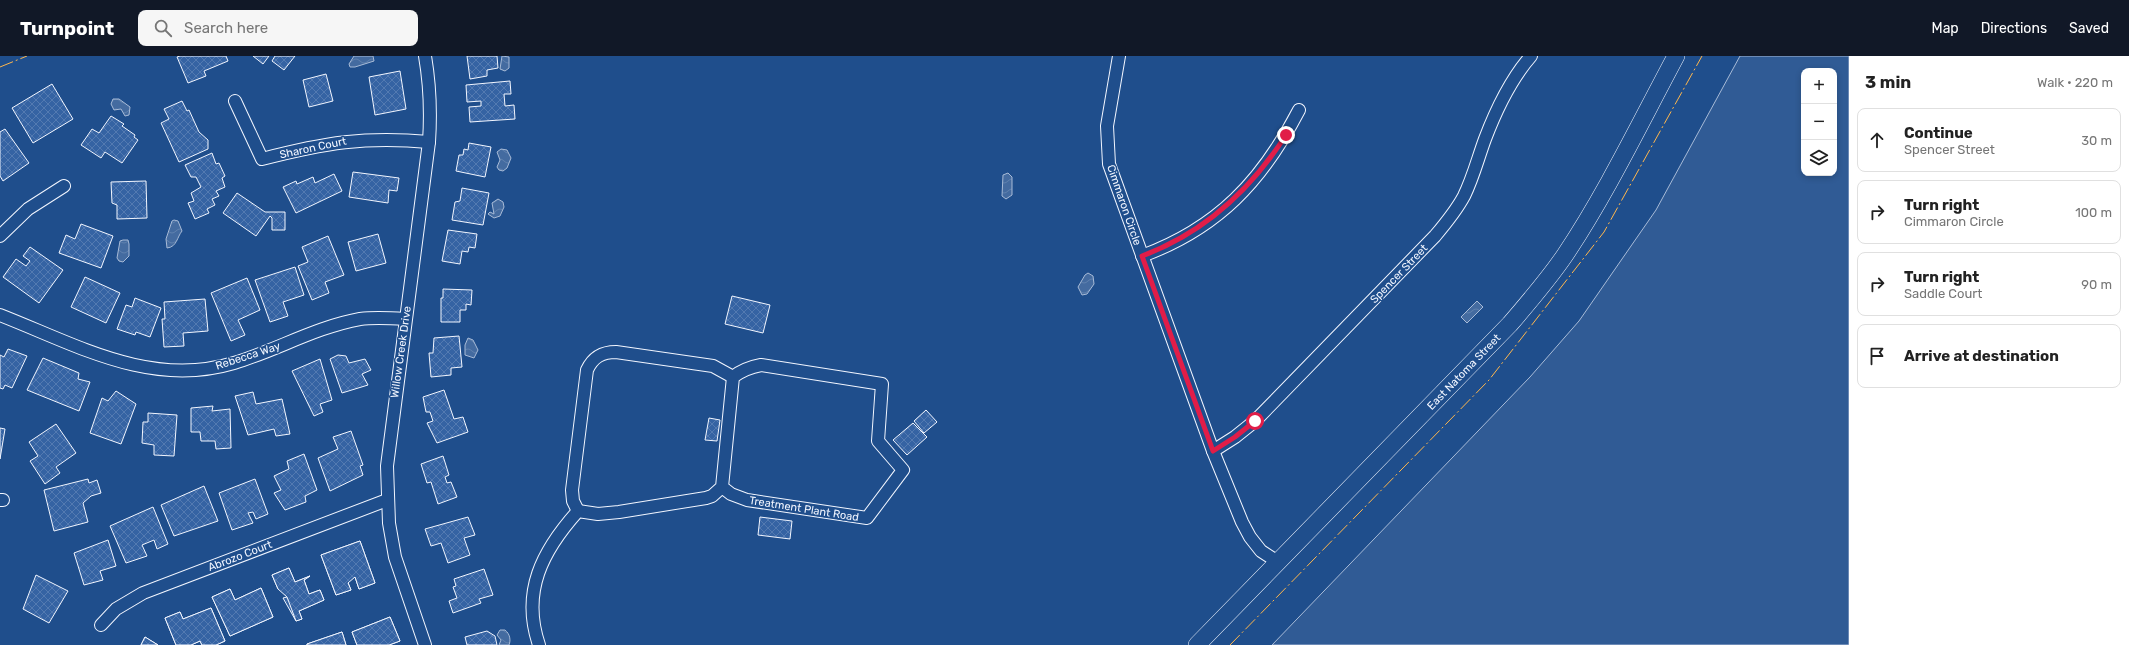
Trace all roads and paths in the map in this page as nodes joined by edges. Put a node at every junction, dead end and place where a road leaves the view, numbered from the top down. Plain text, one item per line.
1 (425, 56) edge
2 (1119, 56) edge
3 (1531, 56) edge
4 (1676, 56) edge
5 (235, 101) dead end
6 (1300, 110) dead end
7 (429, 142) junction
8 (64, 186) dead end
9 (0, 236) edge
10 (1142, 256) junction
11 (0, 315) edge
12 (405, 319) junction
13 (733, 377) junction
14 (1213, 451) junction
15 (722, 488) junction
16 (387, 500) junction
17 (578, 511) junction
18 (1278, 562) junction
19 (101, 625) dead end
20 (425, 645) edge
21 (539, 645) edge
22 (1197, 645) edge

1 - 7 street, Willow Creek Drive
2 - 10 street, Cimmaron Circle
3 - 14 street, Spencer Street
4 - 18 main road, East Natoma Street
5 - 7 street, Sharon Court
6 - 10 street
7 - 12 street, Willow Creek Drive
8 - 9 street
10 - 14 street, Cimmaron Circle
11 - 12 street, Rebecca Way
12 - 16 street, Willow Creek Drive
13 - 15 street
13 - 15 street, Treatment Plant Road
13 - 17 street
14 - 18 street, Cimmaron Circle
15 - 17 street
16 - 19 street, Abrozo Court
16 - 20 street, Willow Creek Drive
17 - 21 street
18 - 22 main road, East Natoma Street

